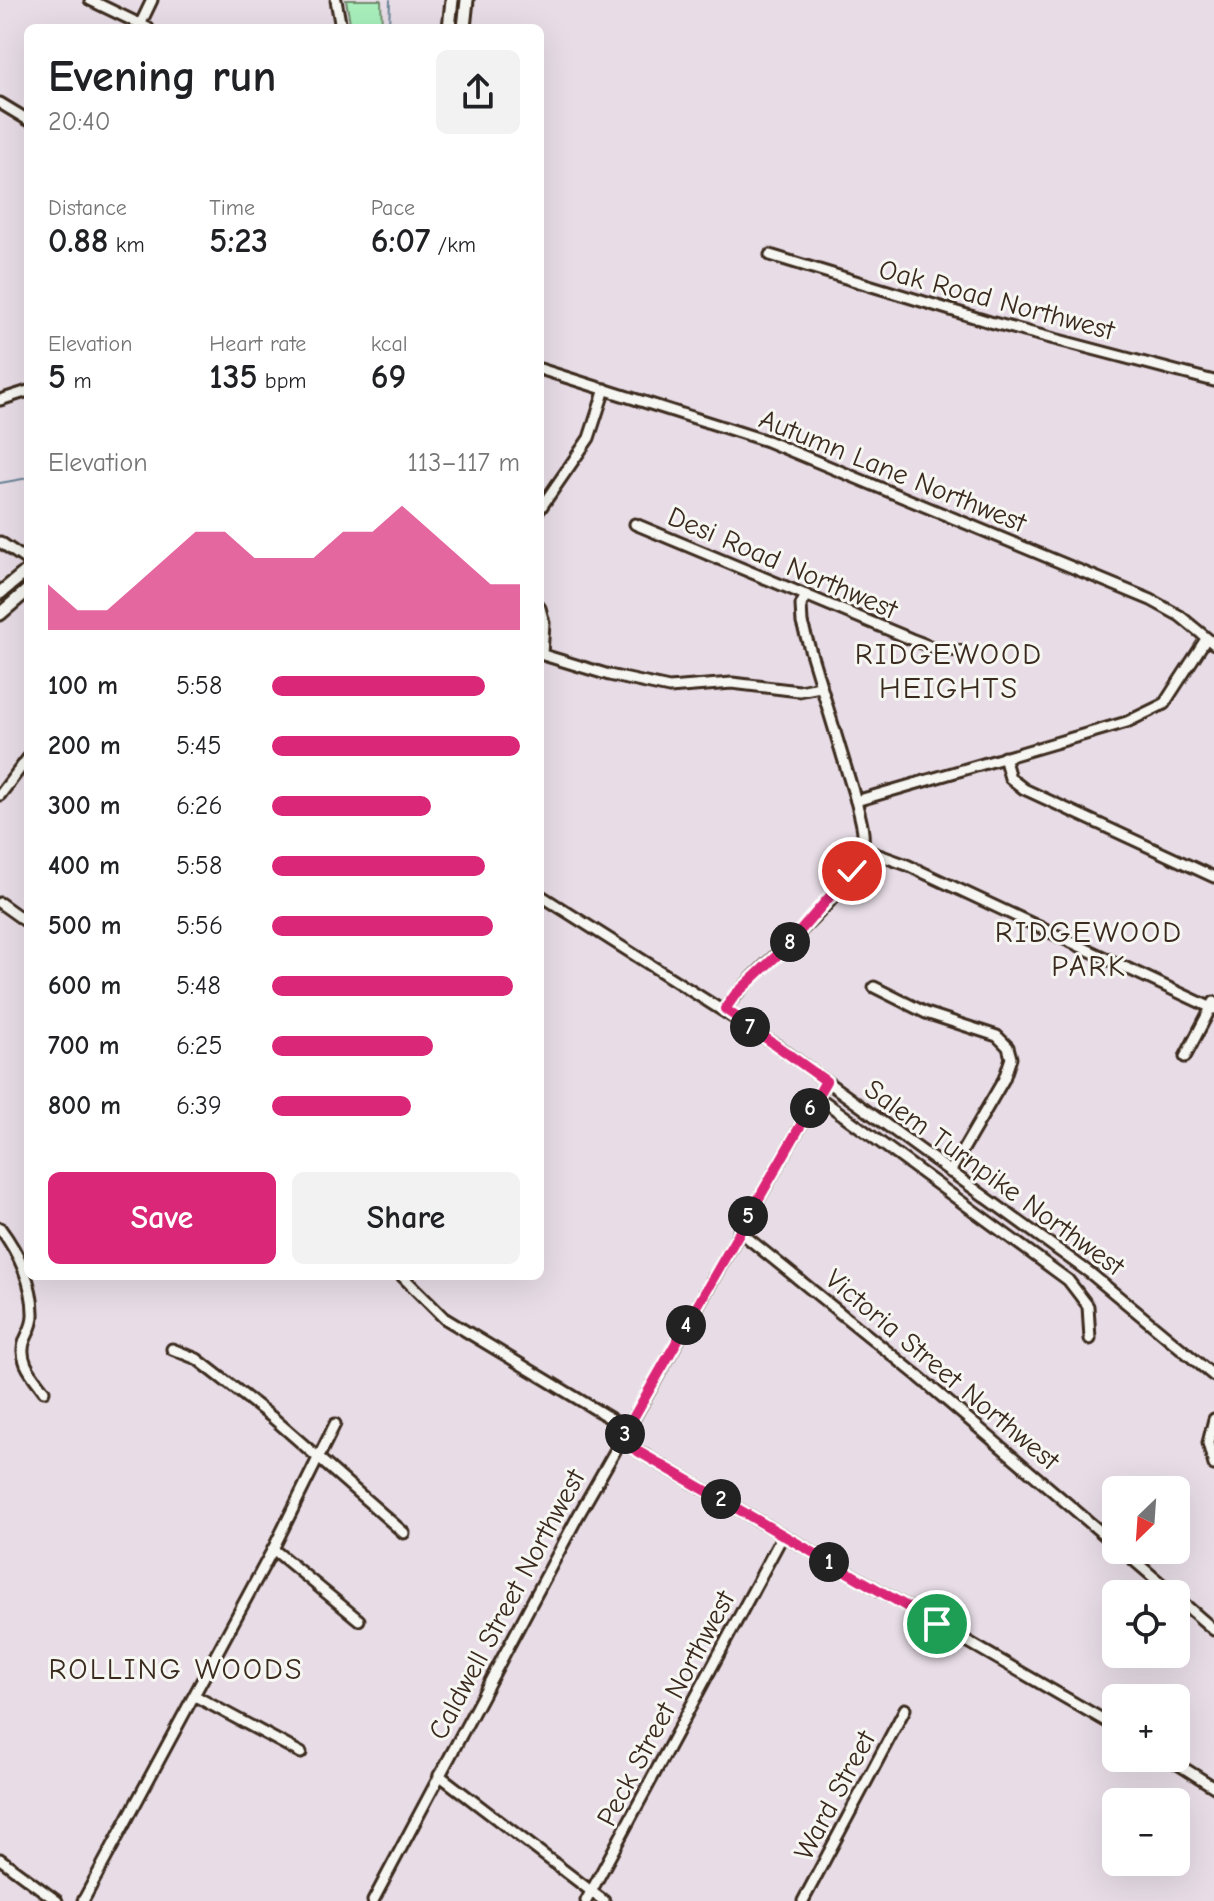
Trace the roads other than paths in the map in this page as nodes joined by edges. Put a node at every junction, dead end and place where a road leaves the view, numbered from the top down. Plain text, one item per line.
1 (90, 0) edge
2 (152, 0) edge
3 (336, 0) edge
4 (452, 0) edge
5 (467, 0) edge
6 (140, 24) edge
7 (145, 24) edge
8 (340, 24) edge
9 (449, 24) edge
10 (464, 24) edge
11 (0, 103) edge
12 (24, 118) edge
13 (770, 255) dead end
14 (544, 370) edge
15 (1214, 381) edge
16 (605, 389) junction
17 (24, 392) edge
18 (0, 400) edge
19 (544, 503) edge
20 (635, 524) dead end
21 (0, 542) edge
22 (24, 558) edge
23 (24, 573) edge
24 (0, 593) edge
25 (24, 593) edge
26 (806, 595) junction
27 (0, 614) edge
28 (1210, 641) edge
29 (961, 651) dead end
30 (544, 655) edge
31 (820, 687) junction
32 (1004, 757) junction
33 (24, 763) edge
34 (0, 795) edge
35 (856, 801) junction
36 (862, 849) junction
37 (1214, 877) edge
38 (544, 897) edge
39 (0, 903) edge
40 (24, 920) edge
41 (874, 987) dead end
42 (1213, 1006) edge
43 (725, 1009) junction
44 (1185, 1057) dead end
45 (826, 1081) junction
46 (817, 1096) junction
47 (950, 1172) junction
48 (0, 1228) edge
49 (739, 1231) junction
50 (24, 1273) edge
51 (26, 1280) edge
52 (406, 1280) edge
53 (1090, 1339) dead end
54 (172, 1349) dead end
55 (1214, 1376) edge
56 (44, 1391) dead end
57 (1214, 1419) edge
58 (335, 1424) dead end
59 (628, 1429) junction
60 (620, 1441) junction
61 (318, 1459) junction
62 (1214, 1465) edge
63 (404, 1533) dead end
64 (1102, 1533) edge
65 (783, 1535) junction
66 (273, 1549) junction
67 (1138, 1564) edge
68 (1157, 1580) edge
69 (1190, 1609) edge
70 (359, 1620) dead end
71 (1214, 1630) edge
72 (195, 1696) junction
73 (905, 1709) dead end
74 (1102, 1719) edge
75 (301, 1753) dead end
76 (1190, 1770) edge
77 (439, 1775) junction
78 (1213, 1782) edge
79 (0, 1859) edge
80 (589, 1896) edge
81 (57, 1901) edge
82 (83, 1901) edge
83 (373, 1901) edge
84 (604, 1901) edge
85 (803, 1901) edge

1 - 6 street
2 - 7 street
3 - 8 street
4 - 9 main road
5 - 10 main road
11 - 12 street
13 - 15 street, Oak Road Northwest
14 - 16 street, Autumn Lane Northwest
16 - 19 street
16 - 28 street, Autumn Lane Northwest
17 - 18 street
20 - 26 street, Desi Road Northwest
21 - 22 street
23 - 24 main road
25 - 27 main road
26 - 29 street, Desi Road Northwest
26 - 31 street
28 - 32 street
30 - 31 street
31 - 35 street
32 - 35 street
32 - 37 street
33 - 34 street
35 - 36 street
36 - 42 street
36 - 43 street
38 - 43 street, Salem Turnpike Northwest
39 - 40 street
41 - 47 street
42 - 44 street
43 - 45 street, Salem Turnpike Northwest
45 - 46 street, Caldwell Street Northwest
45 - 47 street, Salem Turnpike Northwest
46 - 49 street, Caldwell Street Northwest
46 - 53 street
47 - 55 street, Salem Turnpike Northwest
48 - 50 street
49 - 59 street, Caldwell Street Northwest
49 - 64 street, Victoria Street Northwest
51 - 56 street
52 - 59 street
54 - 61 street
57 - 62 street
58 - 61 street
59 - 60 street, Caldwell Street Northwest
60 - 65 street
60 - 77 street, Caldwell Street Northwest
61 - 63 street
61 - 66 street
65 - 74 street
65 - 80 street, Peck Street Northwest
66 - 70 street
66 - 72 street
67 - 68 street
69 - 71 street
72 - 75 street
72 - 82 street
73 - 85 street, Ward Street
76 - 78 street
77 - 80 street
77 - 83 street, Caldwell Street Northwest
79 - 81 street
80 - 84 street

